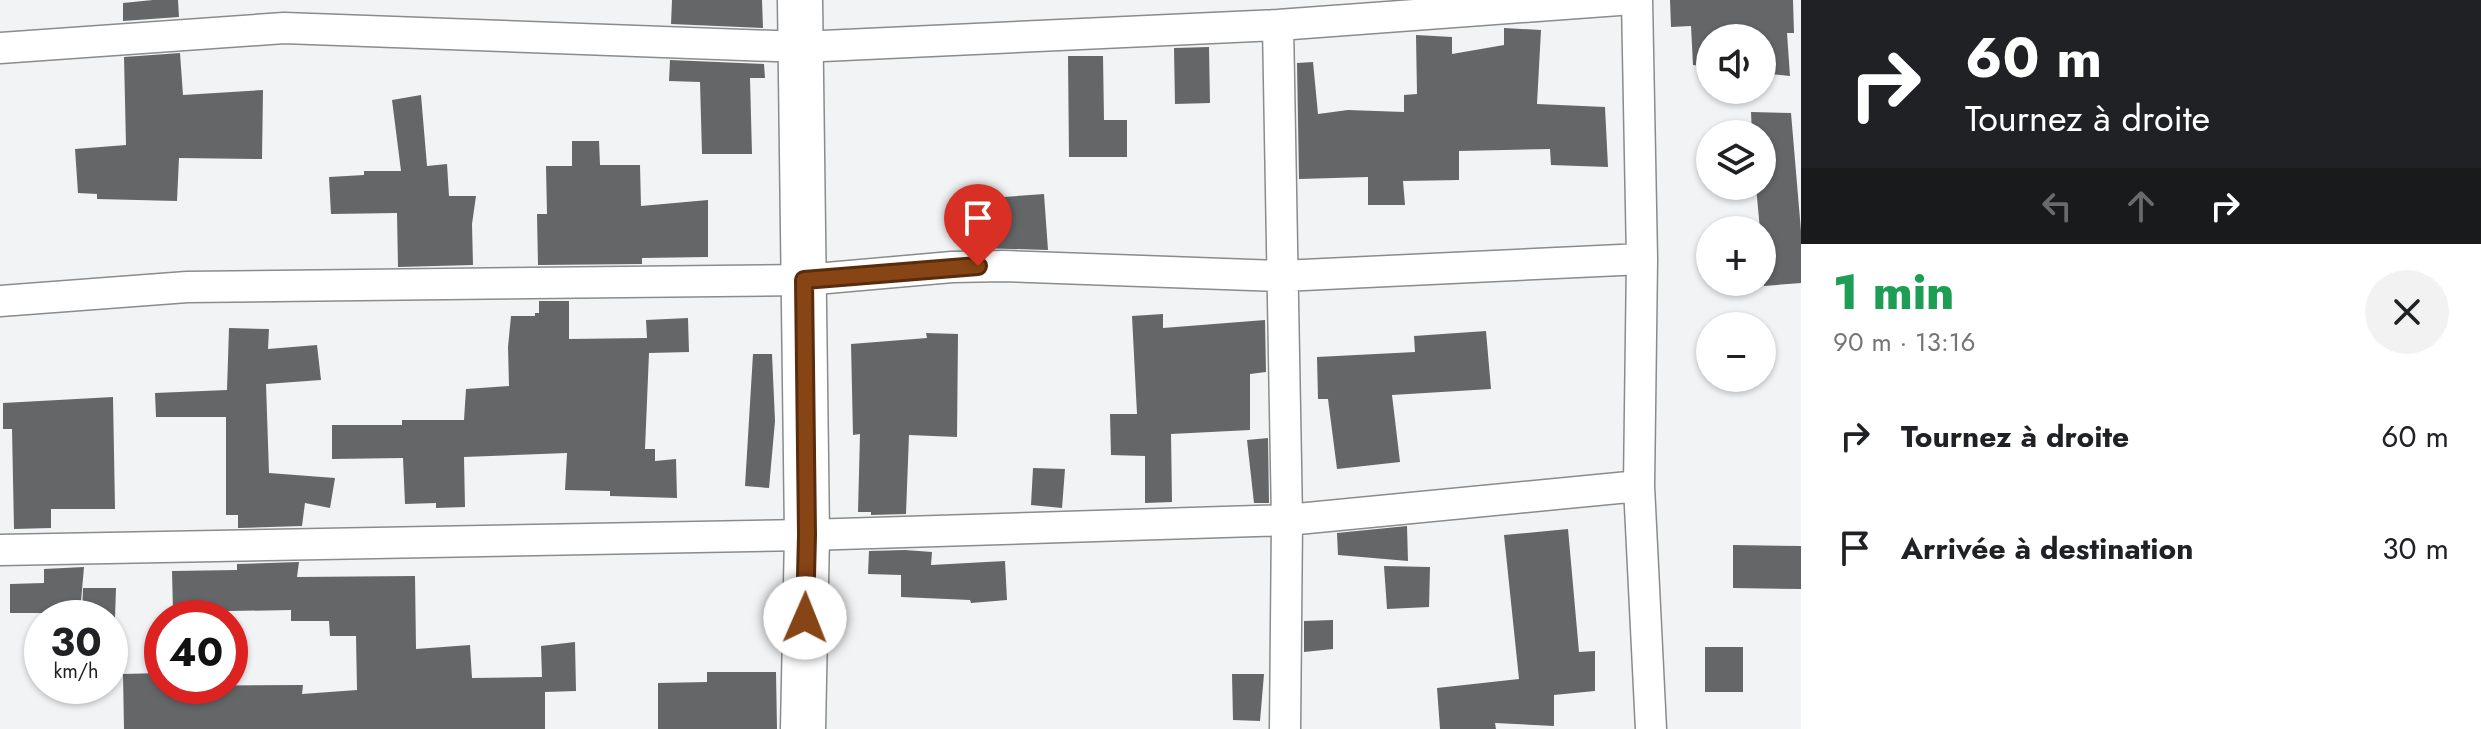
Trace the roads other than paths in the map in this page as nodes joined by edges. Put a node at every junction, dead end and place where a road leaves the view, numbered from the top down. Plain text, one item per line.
1 (800, 0) edge
2 (1619, 0) edge
3 (1637, 0) edge
4 (1278, 25) junction
5 (801, 47) junction
6 (0, 48) edge
7 (1642, 259) junction
8 (1282, 276) junction
9 (804, 280) junction
10 (0, 301) edge
11 (1639, 486) junction
12 (1287, 520) junction
13 (807, 535) junction
14 (0, 550) edge
15 (803, 729) edge
16 (1285, 729) edge
17 (1651, 729) edge

1 - 5 street
2 - 4 street
3 - 7 street
4 - 5 street
4 - 8 street
5 - 6 street
5 - 9 street
7 - 8 street
7 - 11 street
8 - 9 street
8 - 12 street
9 - 10 street
9 - 13 street
11 - 12 street
11 - 17 street
12 - 13 street
12 - 16 street
13 - 14 street
13 - 15 street

